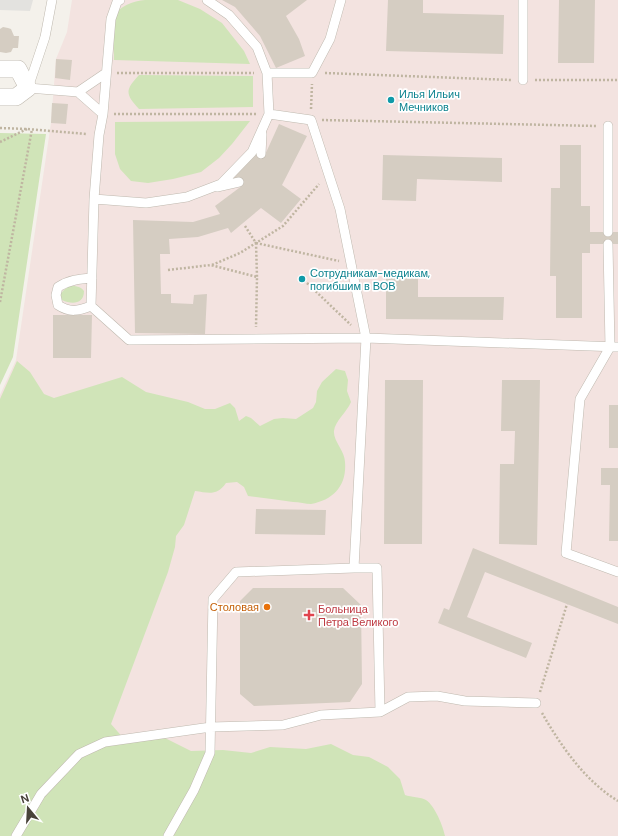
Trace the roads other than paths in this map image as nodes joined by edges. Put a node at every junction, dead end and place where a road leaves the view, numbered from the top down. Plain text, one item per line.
1 (52, 0) edge
2 (120, 0) edge
3 (207, 0) edge
4 (341, 0) edge
5 (523, 0) edge
6 (0, 69) edge
7 (106, 73) junction
8 (267, 73) junction
9 (523, 80) road end
10 (28, 88) junction
11 (78, 92) junction
12 (0, 97) edge
13 (103, 114) junction
14 (269, 114) junction
15 (608, 126) road end
16 (262, 130) junction
17 (261, 154) dead end
18 (239, 182) dead end
19 (204, 190) junction
20 (94, 199) junction
21 (608, 232) dead end
22 (608, 244) dead end
23 (92, 278) junction
24 (91, 306) junction
25 (366, 338) junction
26 (614, 347) edge
27 (354, 568) junction
28 (618, 572) edge
29 (536, 703) road end
30 (380, 712) junction
31 (211, 727) junction
32 (16, 836) edge
33 (168, 836) edge

1 - 10 lane
2 - 7 lane
3 - 8 lane
4 - 8 lane
5 - 9 lane
6 - 10 street
7 - 11 lane
7 - 13 lane
8 - 14 lane
10 - 11 lane
10 - 12 street
11 - 13 lane
13 - 20 lane
14 - 16 lane
14 - 25 lane
15 - 21 lane
16 - 17 lane
16 - 19 lane
18 - 19 lane
19 - 20 lane
20 - 23 lane
22 - 26 lane
23 - 24 lane
23 - 24 lane
24 - 25 lane
25 - 26 lane
25 - 27 lane
26 - 28 lane
27 - 30 lane
27 - 31 lane
29 - 30 lane
30 - 31 lane
31 - 32 lane
31 - 33 lane

